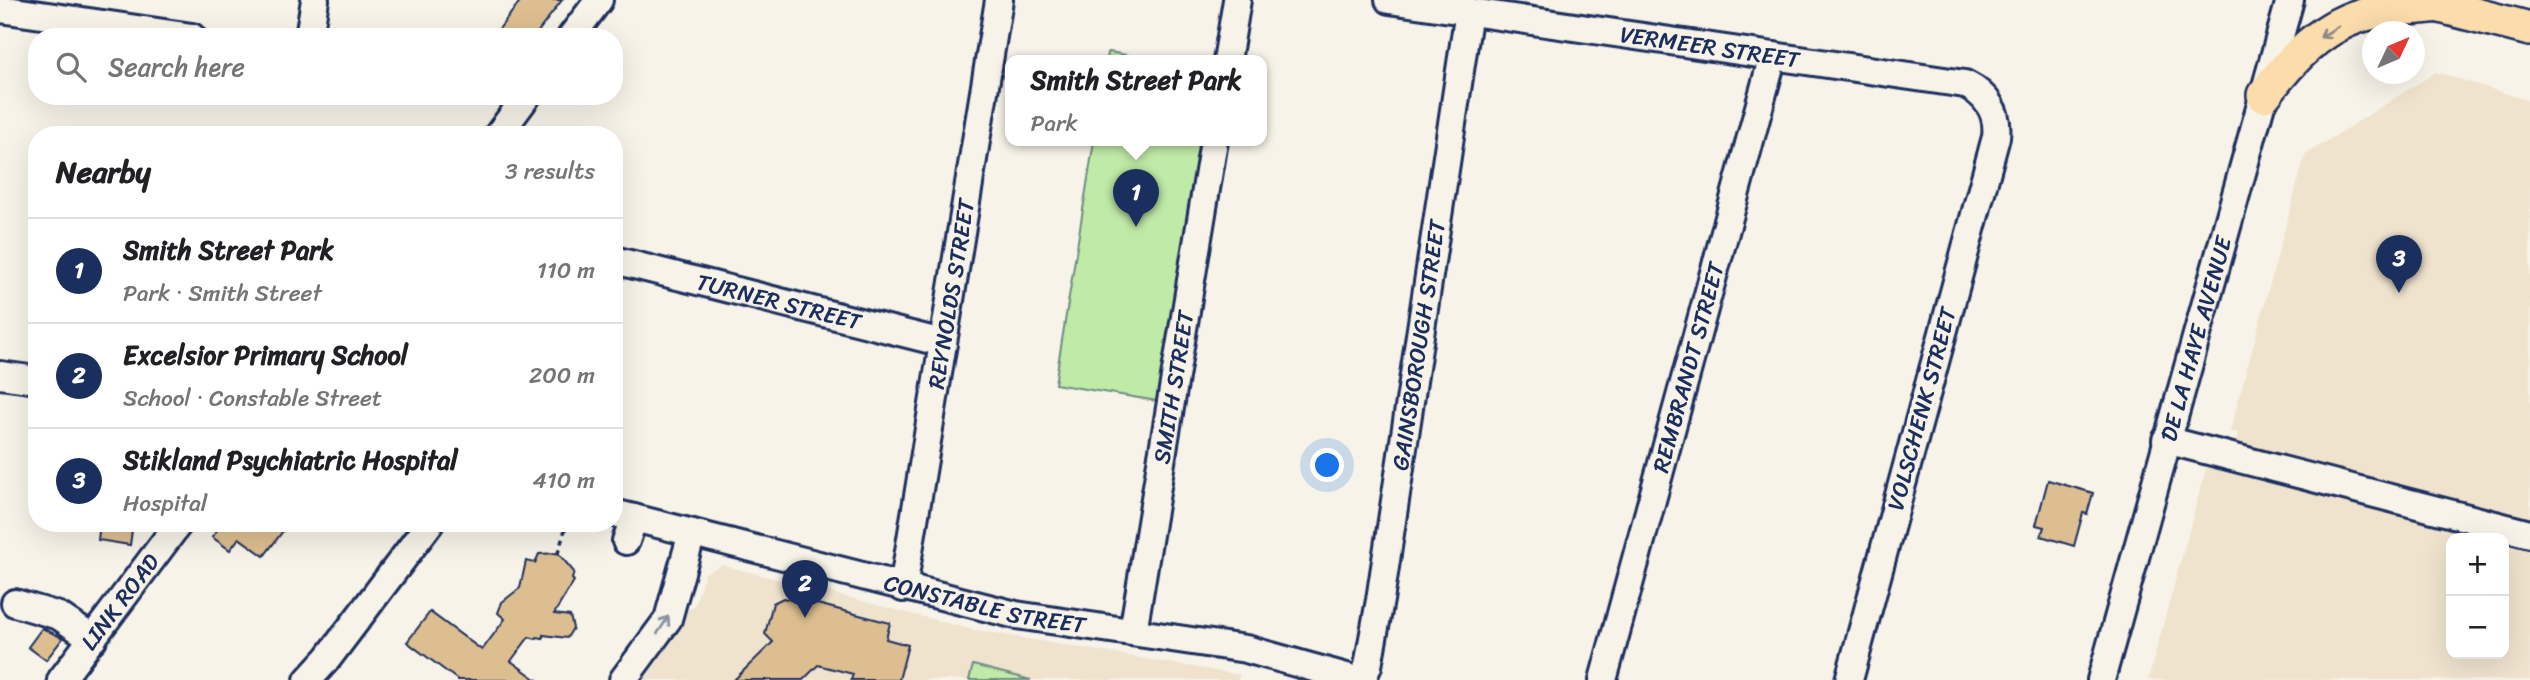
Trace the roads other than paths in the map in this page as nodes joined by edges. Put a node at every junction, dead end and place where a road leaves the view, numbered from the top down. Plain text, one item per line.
1 (313, 0) edge
2 (599, 0) edge
3 (999, 0) edge
4 (1237, 0) edge
5 (1389, 0) edge
6 (2290, 0) edge
7 (2428, 3) edge
8 (16, 7) edge
9 (1469, 11) junction
10 (138, 28) edge
11 (310, 28) edge
12 (578, 28) edge
13 (2530, 29) edge
14 (1228, 55) edge
15 (1773, 56) junction
16 (2264, 95) junction
17 (520, 105) edge
18 (505, 126) edge
19 (1996, 137) joint
20 (1213, 146) edge
21 (623, 262) edge
22 (943, 343) junction
23 (0, 375) edge
24 (28, 379) edge
25 (2166, 440) junction
26 (625, 524) edge
27 (172, 532) edge
28 (422, 532) edge
29 (692, 533) junction
30 (2530, 534) edge
31 (903, 588) junction
32 (15, 603) dead end
33 (1133, 632) junction
34 (93, 639) junction
35 (61, 680) edge
36 (308, 680) edge
37 (623, 680) edge
38 (1359, 680) edge
39 (1603, 680) edge
40 (1849, 680) edge
41 (2101, 680) edge

1 - 11 street
2 - 12 street
3 - 22 street, REYNOLDS STREET
4 - 14 street
5 - 9 street, VERMEER STREET
6 - 16 street, DE LA HAYE AVENUE
7 - 13 main road
7 -> 16 main road
8 - 10 street
9 - 15 street, VERMEER STREET
9 - 38 street, GAINSBOROUGH STREET
15 - 19 street, VERMEER STREET
15 - 39 street, REMBRANDT STREET
16 - 25 street, DE LA HAYE AVENUE
17 - 18 street
19 - 40 street, VOLSCHENK STREET
20 - 33 street, SMITH STREET
21 - 22 street, TURNER STREET
22 - 31 street, REYNOLDS STREET
23 - 24 street
25 - 30 street
25 - 41 street, DE LA HAYE AVENUE
26 - 29 street, CONSTABLE STREET
27 - 34 street, LINK ROAD
28 - 36 street
29 - 31 street, CONSTABLE STREET
37 -> 29 street
31 - 33 street, CONSTABLE STREET
32 - 34 street
33 - 38 street, CONSTABLE STREET
34 - 35 street, LINK ROAD

